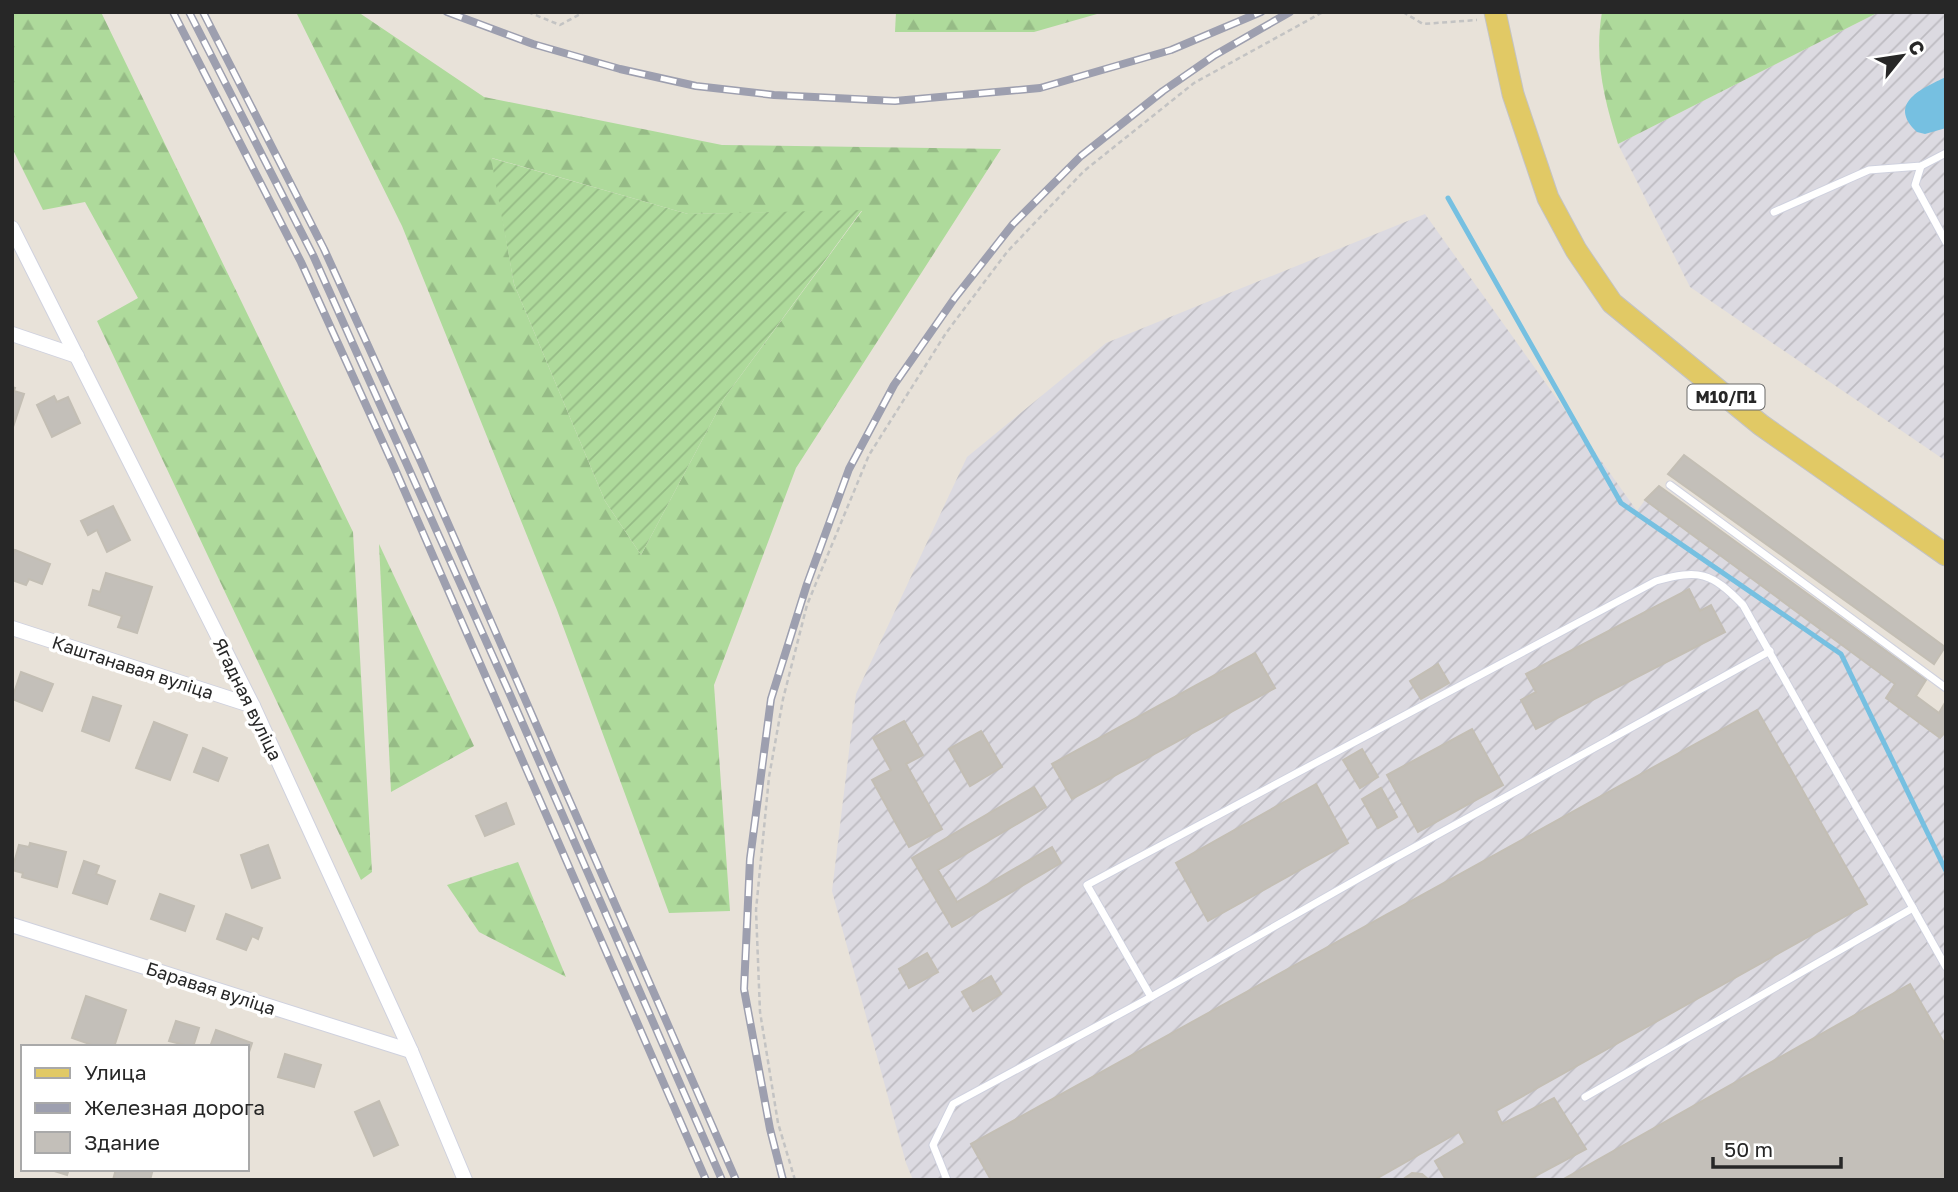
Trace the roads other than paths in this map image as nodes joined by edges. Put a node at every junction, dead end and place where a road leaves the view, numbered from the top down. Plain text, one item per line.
1 (1490, 16) edge
2 (1946, 153) edge
3 (1921, 166) junction
4 (1774, 212) dead end
5 (12, 228) edge
6 (1946, 242) edge
7 (12, 334) edge
8 (77, 356) junction
9 (1670, 485) dead end
10 (1946, 555) edge
11 (12, 628) edge
12 (1770, 651) junction
13 (1944, 683) edge
14 (253, 706) junction
15 (1913, 908) junction
16 (12, 925) edge
17 (1946, 967) edge
18 (1151, 997) junction
19 (411, 1051) junction
20 (1585, 1097) dead end
21 (466, 1180) edge
22 (947, 1180) edge

1 - 10 main road, М10/П1
2 - 3 lane
3 - 4 lane
3 - 6 lane
5 - 8 street, Ягадная вуліца
7 - 8 street
8 - 14 street, Ягадная вуліца
9 - 13 lane
11 - 14 street, Каштанавая вуліца
12 - 15 lane
12 - 18 lane
12 - 18 lane
14 - 19 street, Ягадная вуліца
15 - 17 lane
15 - 20 lane
16 - 19 street, Баравая вуліца
18 - 22 lane
19 - 21 street, Ягадная вуліца

